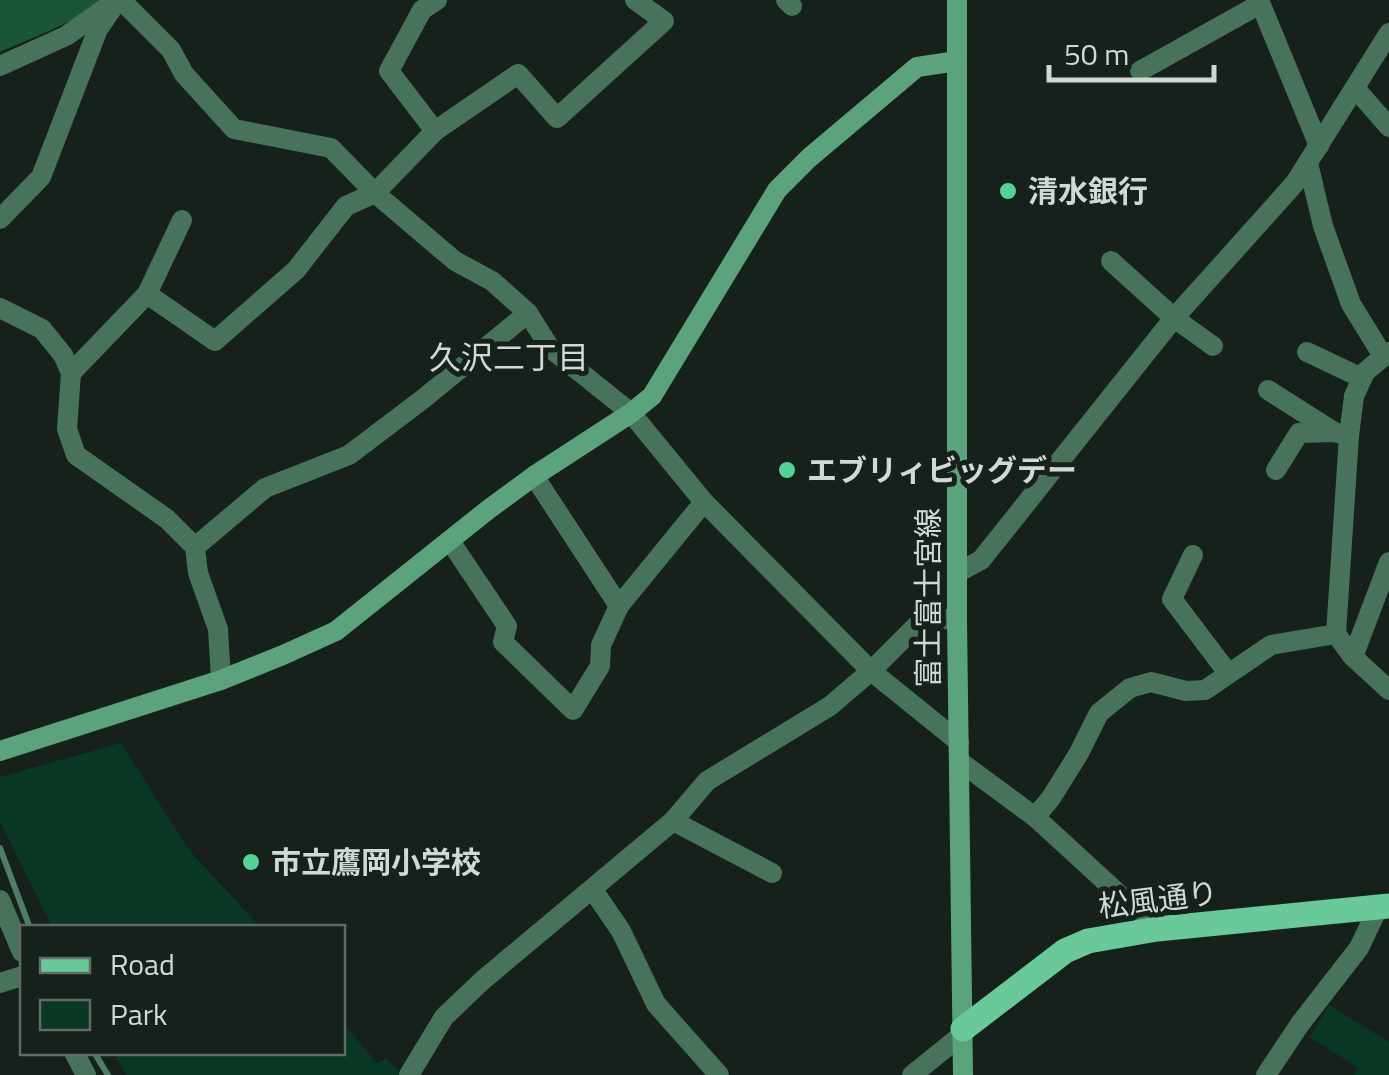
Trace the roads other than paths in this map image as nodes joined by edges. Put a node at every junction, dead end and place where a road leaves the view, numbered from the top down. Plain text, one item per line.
1 (119, 0) edge
2 (635, 0) edge
3 (956, 0) edge
4 (1260, 2) edge
5 (425, 3) edge
6 (1389, 33) edge
7 (957, 60) junction
8 (0, 66) edge
9 (1140, 70) dead end
10 (1355, 88) junction
11 (1389, 127) edge
12 (435, 131) junction
13 (1313, 155) junction
14 (375, 194) junction
15 (0, 219) edge
16 (182, 220) dead end
17 (1110, 261) dead end
18 (147, 294) junction
19 (0, 308) edge
20 (528, 313) junction
21 (1174, 318) junction
22 (1213, 346) dead end
23 (1308, 352) dead end
24 (1386, 354) edge
25 (71, 373) junction
26 (1362, 378) junction
27 (1268, 390) dead end
28 (631, 413) junction
29 (1341, 434) junction
30 (1276, 470) dead end
31 (534, 476) junction
32 (704, 502) junction
33 (450, 541) junction
34 (196, 547) junction
35 (1194, 555) dead end
36 (1389, 562) edge
37 (957, 574) junction
38 (620, 606) junction
39 (957, 620) junction
40 (1336, 634) junction
41 (1353, 657) junction
42 (872, 671) junction
43 (1228, 673) junction
44 (220, 680) junction
45 (1389, 690) edge
46 (0, 752) edge
47 (959, 752) junction
48 (1035, 817) junction
49 (673, 821) junction
50 (772, 873) dead end
51 (592, 890) junction
52 (0, 903) edge
53 (1384, 907) edge
54 (1157, 929) junction
55 (20, 948) edge
56 (963, 1032) junction
57 (408, 1075) edge
58 (719, 1075) edge
59 (912, 1075) edge
60 (963, 1075) edge
61 (1266, 1075) edge

1 - 8 street
1 - 14 street
1 - 15 street
2 - 12 street
3 - 7 street, 富士富士宮線
4 - 9 street
4 - 13 street
5 - 12 street
6 - 10 street
7 - 28 street
7 - 37 street, 富士富士宮線
10 - 11 street
10 - 13 street
12 - 14 street
13 - 21 street
13 - 24 street
14 - 18 street
14 - 20 street
16 - 18 street
17 - 21 street
18 - 25 street
19 - 25 street
20 - 28 street
20 - 34 street
21 - 22 street
21 - 37 street
23 - 26 street
24 - 26 street
25 - 34 street
26 - 29 street
27 - 29 street
28 - 31 street
28 - 32 street
29 - 30 street
29 - 40 street
31 - 33 street
31 - 38 street
32 - 38 street
32 - 42 street
33 - 38 street
33 - 44 street
34 - 44 street
35 - 43 street
36 - 41 street
37 - 39 street, 富士富士宮線
39 - 42 street
39 - 47 street, 富士富士宮線
40 - 41 street
40 - 43 street
41 - 45 street
42 - 47 street
42 - 49 street
43 - 48 street
44 - 46 street
47 - 48 street
47 - 56 street, 富士富士宮線
48 - 54 street
49 - 50 street
49 - 51 street
51 - 57 street
51 - 58 street
52 - 55 street
53 - 54 main road, 松風通り
53 - 61 street
54 - 56 main road, 松風通り
56 - 59 street, 松風通り
56 - 60 street, 富士富士宮線

